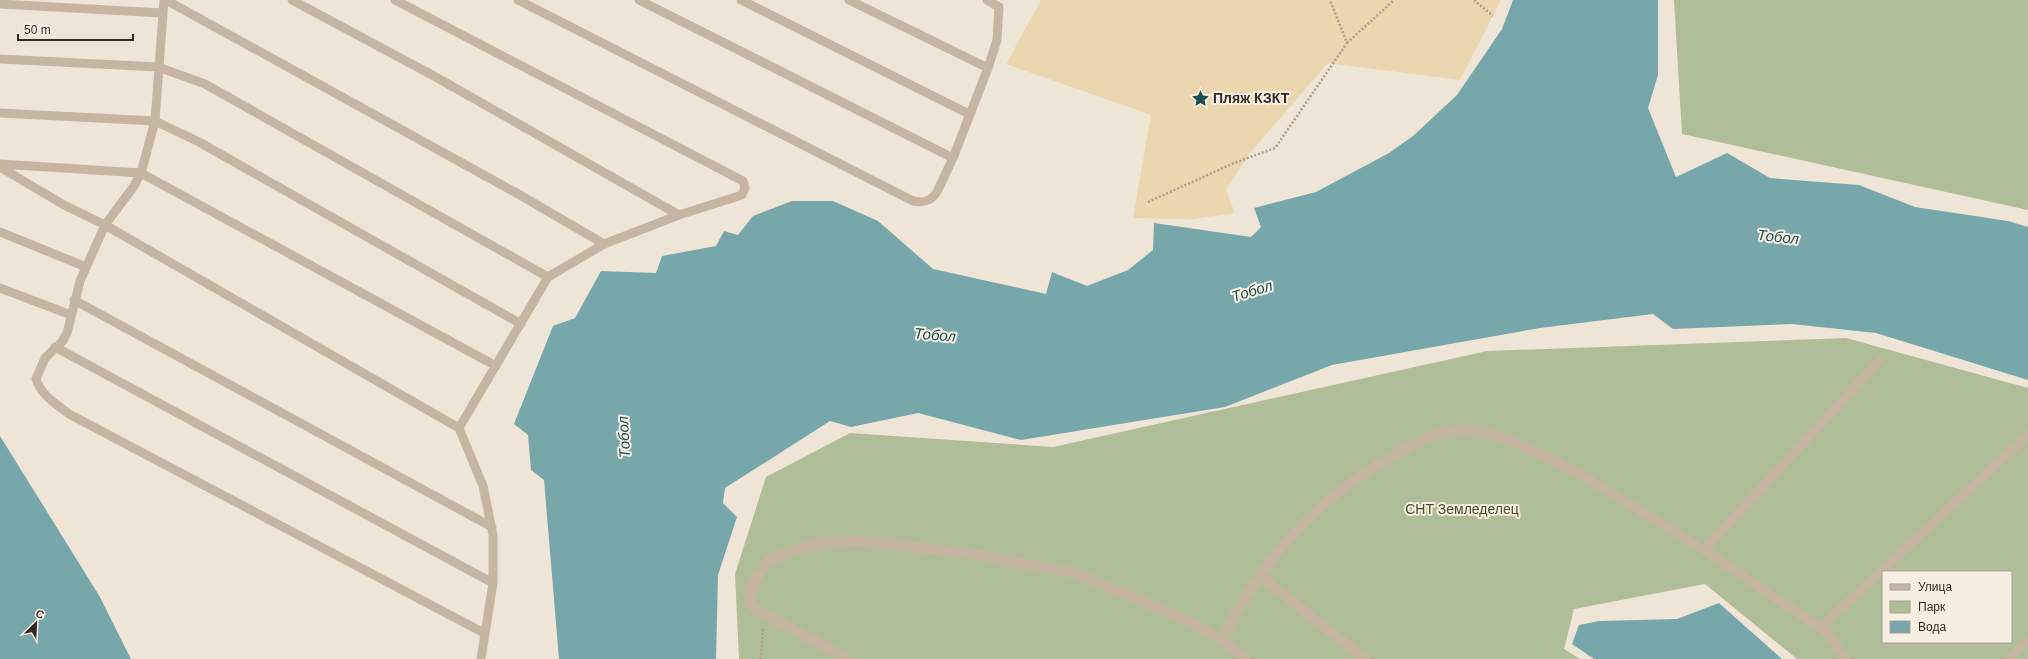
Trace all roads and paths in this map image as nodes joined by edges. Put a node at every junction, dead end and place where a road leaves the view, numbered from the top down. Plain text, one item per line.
1 (165, 0) edge
2 (292, 0) edge
3 (395, 0) edge
4 (518, 0) edge
5 (639, 0) edge
6 (741, 0) edge
7 (849, 0) edge
8 (987, 0) edge
9 (1330, 0) edge
10 (1394, 0) edge
11 (1474, 0) edge
12 (0, 4) edge
13 (163, 13) junction
14 (1493, 16) dead end
15 (1347, 43) junction
16 (0, 58) edge
17 (158, 68) junction
18 (988, 68) junction
19 (0, 113) edge
20 (969, 114) junction
21 (156, 121) junction
22 (953, 158) junction
23 (0, 166) edge
24 (141, 173) junction
25 (1148, 202) dead end
26 (679, 215) junction
27 (104, 225) junction
28 (0, 232) edge
29 (604, 244) junction
30 (86, 267) junction
31 (548, 277) junction
32 (0, 288) edge
33 (74, 300) junction
34 (71, 315) junction
35 (521, 324) junction
36 (55, 347) junction
37 (1879, 361) dead end
38 (496, 366) junction
39 (459, 428) junction
40 (2028, 436) edge
41 (1580, 474) joint
42 (492, 527) junction
43 (1704, 550) junction
44 (1260, 576) junction
45 (493, 583) junction
46 (764, 613) junction
47 (1820, 628) junction
48 (484, 633) junction
49 (1221, 640) junction
50 (2028, 641) edge
51 (481, 659) edge
52 (761, 659) edge
53 (848, 659) edge
54 (1246, 659) edge
55 (1365, 659) edge
56 (1845, 659) edge
57 (2009, 659) edge

1 - 13 lane
1 - 29 lane
2 - 26 lane
3 - 26 lane
4 - 22 lane
5 - 22 lane
6 - 20 lane
7 - 18 lane
8 - 18 lane
9 - 15 path
10 - 15 path
11 - 14 path
12 - 13 lane
13 - 17 lane
15 - 25 path
16 - 17 lane
17 - 21 lane
17 - 31 lane
18 - 20 lane
19 - 21 lane
20 - 22 lane
21 - 24 lane
21 - 35 lane
23 - 24 lane
23 - 27 lane
24 - 27 lane
24 - 38 lane
26 - 29 lane
27 - 30 lane
27 - 39 lane
28 - 30 lane
29 - 31 lane
30 - 33 lane
31 - 35 lane
32 - 34 lane
33 - 34 lane
33 - 42 lane
34 - 36 lane
35 - 38 lane
36 - 45 lane
36 - 48 lane
37 - 43 lane
38 - 39 lane
39 - 42 lane
40 - 47 lane
41 - 43 lane
41 - 44 street
42 - 45 lane
43 - 47 lane
44 - 49 street
44 - 55 street
45 - 48 lane
46 - 49 street
46 - 52 path
46 - 53 street
47 - 56 lane
48 - 51 lane
49 - 54 street
50 - 57 lane

